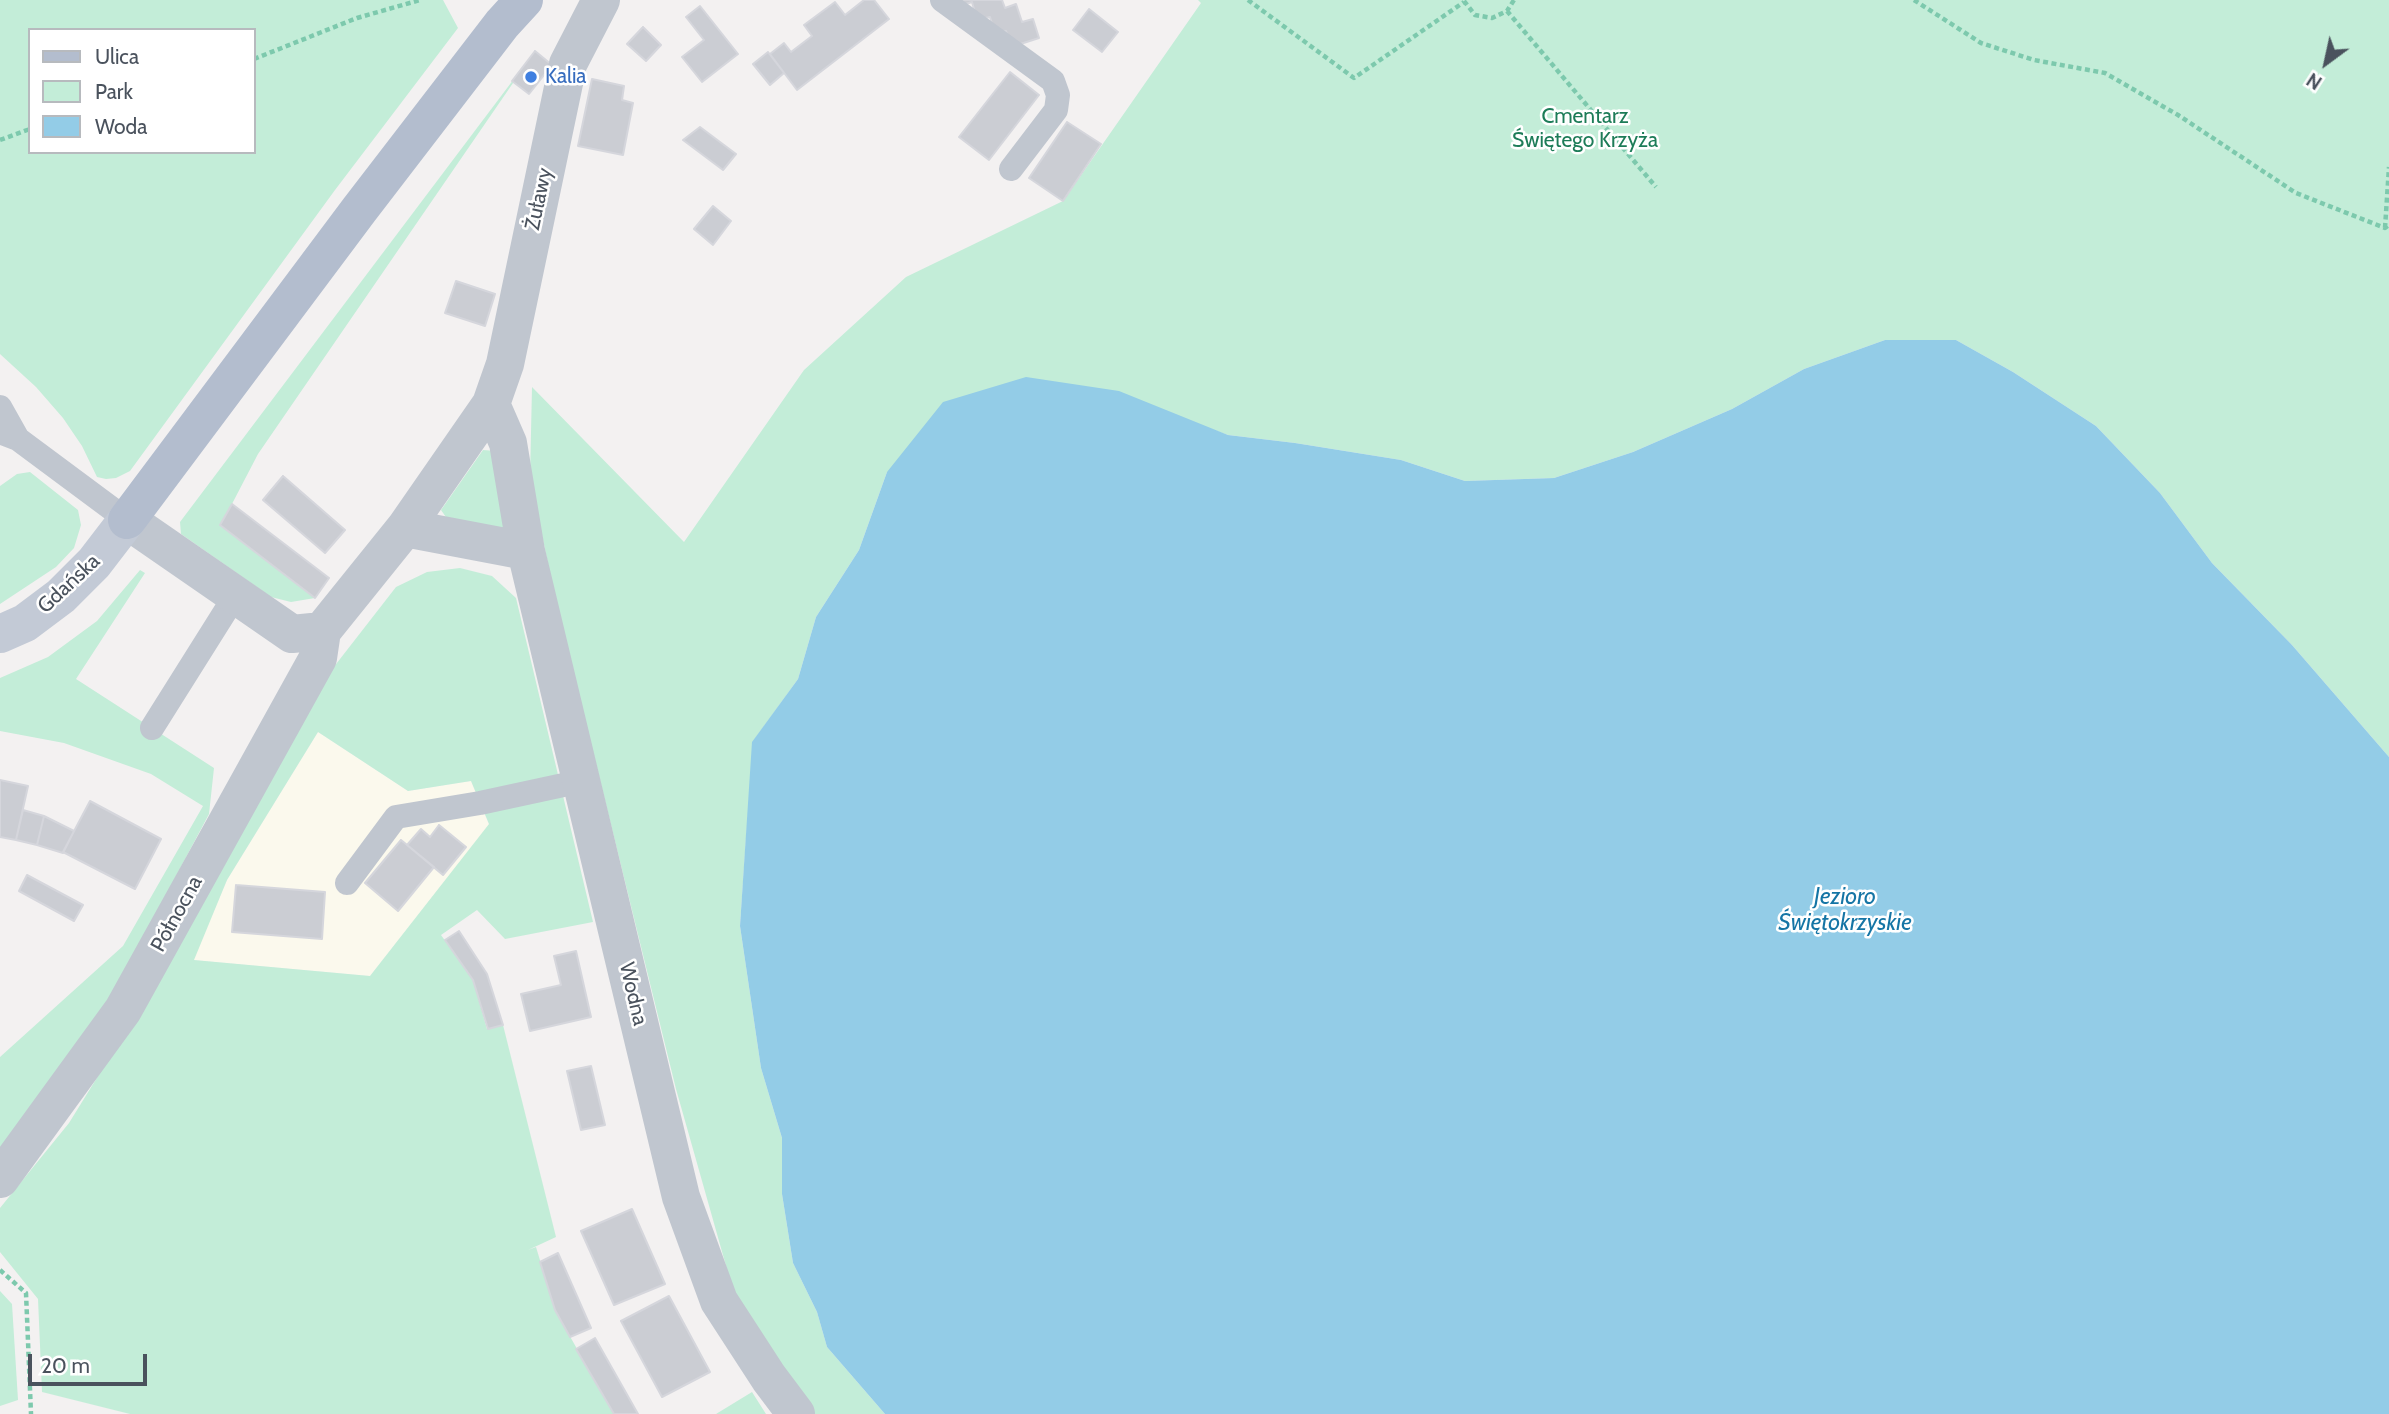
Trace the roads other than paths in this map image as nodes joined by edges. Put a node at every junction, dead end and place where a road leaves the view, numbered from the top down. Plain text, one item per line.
1 (601, 0) edge
2 (942, 0) edge
3 (511, 8) edge
4 (1012, 169) dead end
5 (491, 404) junction
6 (0, 407) edge
7 (9, 435) edge
8 (127, 520) junction
9 (405, 528) junction
10 (527, 551) junction
11 (235, 596) junction
12 (323, 631) junction
13 (0, 634) edge
14 (152, 728) dead end
15 (582, 781) junction
16 (347, 883) dead end
17 (0, 1179) edge
18 (796, 1414) edge

1 - 5 street, Żuławy
2 - 4 lane
3 - 8 main road
5 - 9 street, Żuławy
5 - 10 street, Wodna
6 - 7 lane
7 - 8 lane
8 - 11 street
8 - 13 street, Gdańska
9 - 10 street
9 - 12 street, Żuławy
10 - 15 street, Wodna
11 - 12 street
11 - 14 lane
12 - 17 street, Północna
15 - 16 lane
15 - 18 street, Wodna

